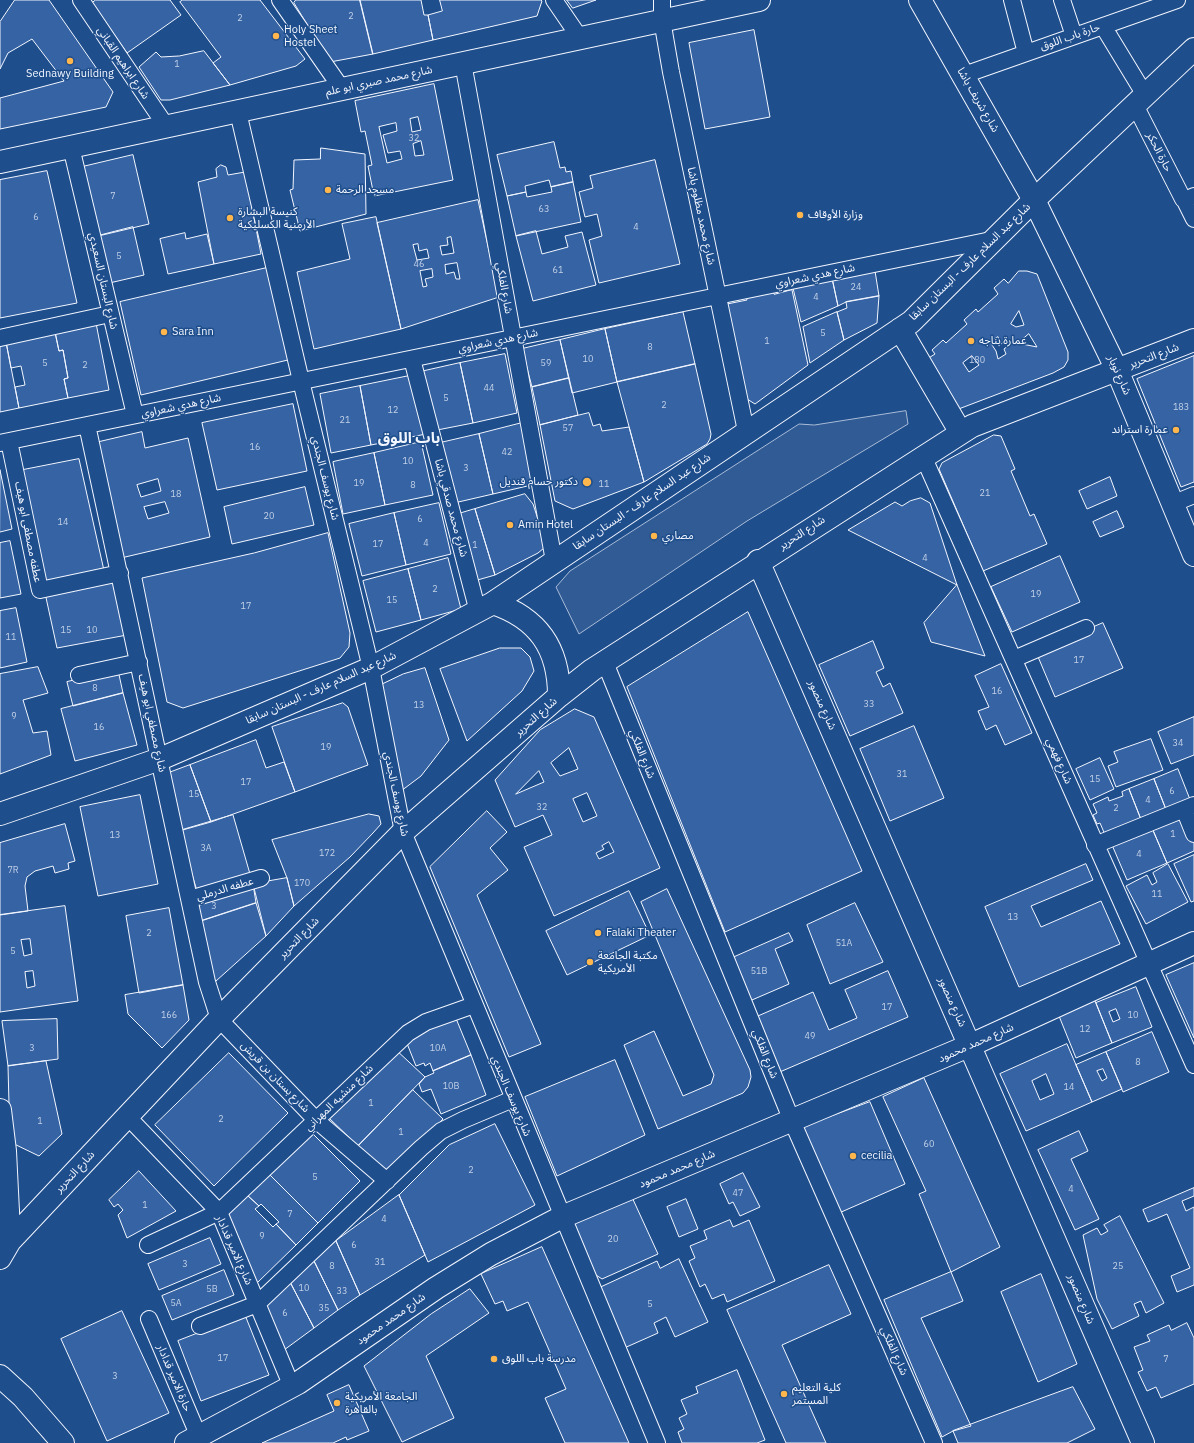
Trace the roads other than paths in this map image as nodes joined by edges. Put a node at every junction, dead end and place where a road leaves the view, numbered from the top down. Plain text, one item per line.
1 (81, 0) edge
2 (280, 0) edge
3 (554, 0) edge
4 (759, 0) edge
5 (920, 0) edge
6 (1012, 0) edge
7 (1062, 0) edge
8 (1177, 0) edge
9 (662, 10) edge
10 (1103, 26) junction
11 (1074, 36) junction
12 (580, 38) junction
13 (1026, 53) junction
14 (1192, 57) edge
15 (463, 63) junction
16 (964, 75) junction
17 (342, 89) junction
18 (1140, 100) junction
19 (238, 112) junction
20 (166, 126) junction
21 (71, 147) junction
22 (0, 162) edge
23 (1189, 198) edge
24 (1034, 200) junction
25 (1194, 219) edge
26 (996, 239) junction
27 (718, 296) junction
28 (110, 314) junction
29 (900, 329) junction
30 (0, 338) edge
31 (513, 338) junction
32 (1194, 340) edge
33 (412, 358) junction
34 (1117, 370) junction
35 (301, 381) junction
36 (135, 416) junction
37 (87, 426) junction
38 (746, 431) junction
39 (961, 433) junction
40 (5, 442) edge
41 (923, 456) junction
42 (1194, 495) edge
43 (1172, 504) junction
44 (1194, 555) edge
45 (554, 561) junction
46 (758, 561) junction
47 (120, 573) junction
48 (485, 607) junction
49 (1086, 628) dead end
50 (1014, 659) junction
51 (604, 660) junction
52 (139, 662) junction
53 (371, 668) junction
54 (79, 674) dead end
55 (559, 696) junction
56 (160, 759) junction
57 (1189, 807) edge
58 (0, 814) edge
59 (402, 832) junction
60 (1194, 834) edge
61 (1095, 845) junction
62 (261, 878) dead end
63 (190, 899) junction
64 (1194, 943) edge
65 (1148, 963) junction
66 (474, 1005) junction
67 (219, 1019) junction
68 (971, 1045) junction
69 (1194, 1065) edge
70 (513, 1099) junction
71 (0, 1110) edge
72 (127, 1116) junction
73 (316, 1120) junction
74 (792, 1121) junction
75 (386, 1181) junction
76 (219, 1212) junction
77 (4, 1213) edge
78 (562, 1217) junction
79 (148, 1245) dead end
80 (5, 1250) edge
81 (257, 1304) junction
82 (149, 1319) dead end
83 (200, 1326) dead end
84 (0, 1376) edge
85 (292, 1387) junction
86 (193, 1440) edge
87 (62, 1443) edge
88 (657, 1443) edge
89 (934, 1443) edge
90 (1143, 1443) edge

1 - 20 street, شارع ابراهيم القباني
2 - 17 street
3 - 12 street
4 - 9 main road, شارع محمد صبري ابو علم
5 - 16 main road, شارع شريف باشا
6 - 13 street
7 - 11 street
8 - 10 street, حارة باب اللوق
9 - 12 main road, شارع محمد صبري ابو علم
9 - 27 street, شارع محمد مظلوم باشا
10 - 11 street, حارة باب اللوق
10 - 18 street, حارة الحكر
11 - 13 street, حارة باب اللوق
12 - 15 main road, شارع محمد صبري ابو علم
13 - 16 street, حارة باب اللوق
14 - 18 main road, شارع عبد السلام عارف - البستان سابقا
15 - 17 main road, شارع محمد صبري ابو علم
15 - 31 street, شارع الفلكي
16 - 24 main road, شارع شريف باشا
17 - 19 main road, شارع محمد صبري ابو علم
18 - 23 street, حارة الحكر
18 - 24 main road, شارع عبد السلام عارف - البستان سابقا
19 - 20 main road, شارع محمد صبري ابو علم
19 - 35 street, شارع يوسف الجندي
20 - 21 main road, شارع محمد صبري ابو علم
21 - 22 main road, شارع محمد صبري ابو علم
21 - 28 street, شارع البستان السعيدي
23 - 25 street, حارة الحكر
24 - 26 main road, شارع عبد السلام عارف - البستان سابقا
24 - 34 main road, شارع نوبار
26 - 27 street, شارع هدي شعراوي
26 - 29 main road, شارع عبد السلام عارف - البستان سابقا
27 - 31 street, شارع هدي شعراوي
27 - 38 street, شارع محمد مظلوم باشا
28 - 30 street
28 - 36 street, شارع البستان السعيدي
29 - 38 main road, شارع عبد السلام عارف - البستان سابقا
29 - 39 main road
31 - 33 street, شارع هدي شعراوي
31 - 45 street, شارع الفلكي
32 - 34 main road, شارع التحرير
33 - 35 street, شارع هدي شعراوي
33 - 48 street, شارع محمد صدقي باشا
34 - 39 main road, شارع التحرير
34 - 43 main road, شارع نوبار
35 - 36 street, شارع هدي شعراوي
35 - 53 street, شارع يوسف الجندي
36 - 37 street, شارع هدي شعراوي
37 - 40 street, شارع هدي شعراوي
37 - 47 street, شارع مصطفي ابو هيف
38 - 45 main road, شارع عبد السلام عارف - البستان سابقا
39 - 41 main road, شارع التحرير
40 - 47 street, عطفه مصطفى ابو هيف
41 - 46 main road, شارع التحرير
41 - 50 street, شارع فهمي
42 - 43 street
43 - 44 main road, شارع نوبار
45 - 48 main road, شارع عبد السلام عارف - البستان سابقا
46 - 51 main road, شارع التحرير
46 - 68 main road, شارع منصور
47 - 52 street, شارع مصطفي ابو هيف
48 - 53 main road, شارع عبد السلام عارف - البستان سابقا
48 - 55 main road
49 - 50 street
50 - 61 street, شارع فهمي
51 - 55 main road, شارع التحرير
51 - 74 street, شارع الفلكي
52 - 54 street
52 - 56 street, شارع مصطفي ابو هيف
53 - 56 main road, شارع عبد السلام عارف - البستان سابقا
53 - 59 street, شارع يوسف الجندي
55 - 59 main road, شارع التحرير
56 - 58 main road, شارع عبد السلام عارف - البستان سابقا
56 - 63 street, شارع مصطفي ابو هيف
57 - 60 street
57 - 61 street
59 - 66 street, شارع يوسف الجندي
59 - 67 main road, شارع التحرير
61 - 65 street, شارع فهمي
62 - 63 street, عطفه الدرملي
63 - 67 street, شارع مصطفي ابو هيف
64 - 65 main road, شارع محمد محمود
65 - 68 main road, شارع محمد محمود
65 - 69 street, شارع فهمي
66 - 70 street, شارع يوسف الجندي
66 - 73 street, شارع منشيه المهراني
67 - 72 main road, شارع التحرير
67 - 73 street, شارع بستان بن قريش
68 - 74 main road, شارع محمد محمود
68 - 90 main road, شارع منصور
70 - 75 street
70 - 78 street, شارع يوسف الجندي
71 - 77 main road
72 - 76 street, شارع الامير قدادار
72 - 80 main road, شارع التحرير
73 - 75 street, شارع بستان بن قريش
73 - 76 street, شارع منشيه المهراني
74 - 78 main road, شارع محمد محمود
74 - 89 street, شارع الفلكي
75 - 81 street
76 - 79 street, شارع منشيه المهراني
76 - 81 street, شارع الامير قدادار
77 - 80 main road
78 - 85 main road, شارع محمد محمود
78 - 88 street, شارع يوسف الجندي
81 - 83 street
81 - 85 street, شارع الامير قدادار
82 - 86 street, حارة الامير قدادار
84 - 87 main road
85 - 86 main road, شارع محمد محمود

